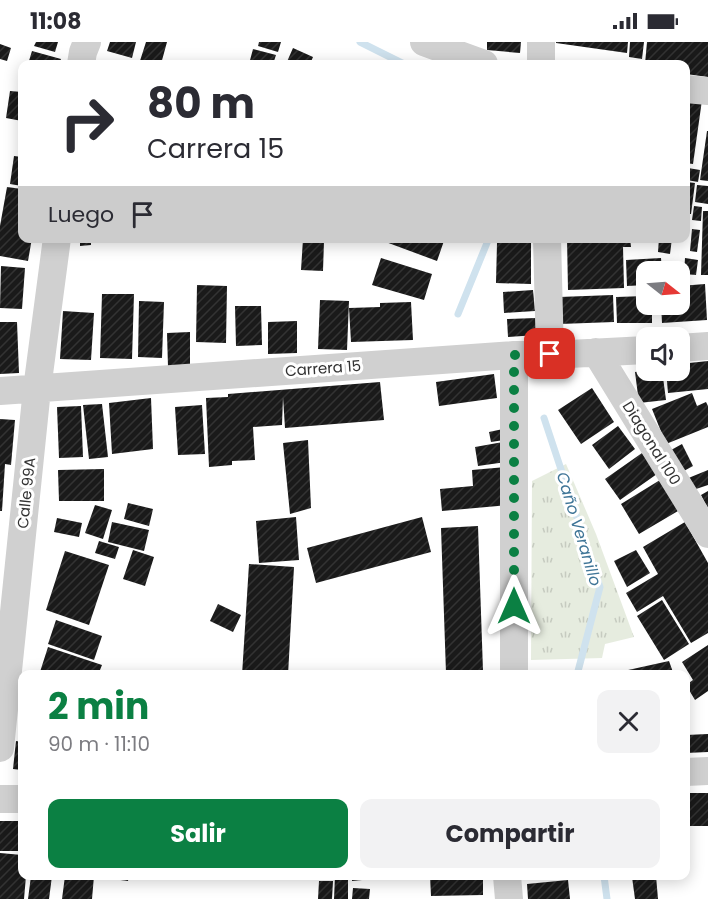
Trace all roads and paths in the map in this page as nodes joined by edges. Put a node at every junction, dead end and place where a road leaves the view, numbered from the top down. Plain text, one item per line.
1 (87, 42) edge
2 (424, 42) edge
3 (541, 42) edge
4 (82, 60) edge
5 (473, 60) edge
6 (542, 60) edge
7 (690, 89) edge
8 (708, 91) edge
9 (56, 243) edge
10 (547, 243) edge
11 (708, 346) edge
12 (690, 347) edge
13 (636, 350) edge
14 (596, 352) junction
15 (550, 354) junction
16 (514, 355) junction
17 (37, 389) junction
18 (0, 391) edge
19 (708, 534) edge
20 (514, 670) edge
21 (0, 748) edge
22 (708, 771) edge
23 (690, 772) edge
24 (0, 799) edge
25 (18, 799) edge
26 (507, 880) edge
27 (509, 899) edge

1 - 4 street
2 - 5 street
3 - 6 street
7 - 8 street
9 - 17 street, Calle 99A
10 - 15 street
11 - 12 street
13 - 14 street, Carrera 15
14 - 15 street, Carrera 15
14 - 19 street, Diagonal 100
15 - 16 street, Carrera 15
16 - 17 street, Carrera 15
16 - 20 street
17 - 18 street, Carrera 15
17 - 21 street, Calle 99A
22 - 23 street
24 - 25 street
26 - 27 street

